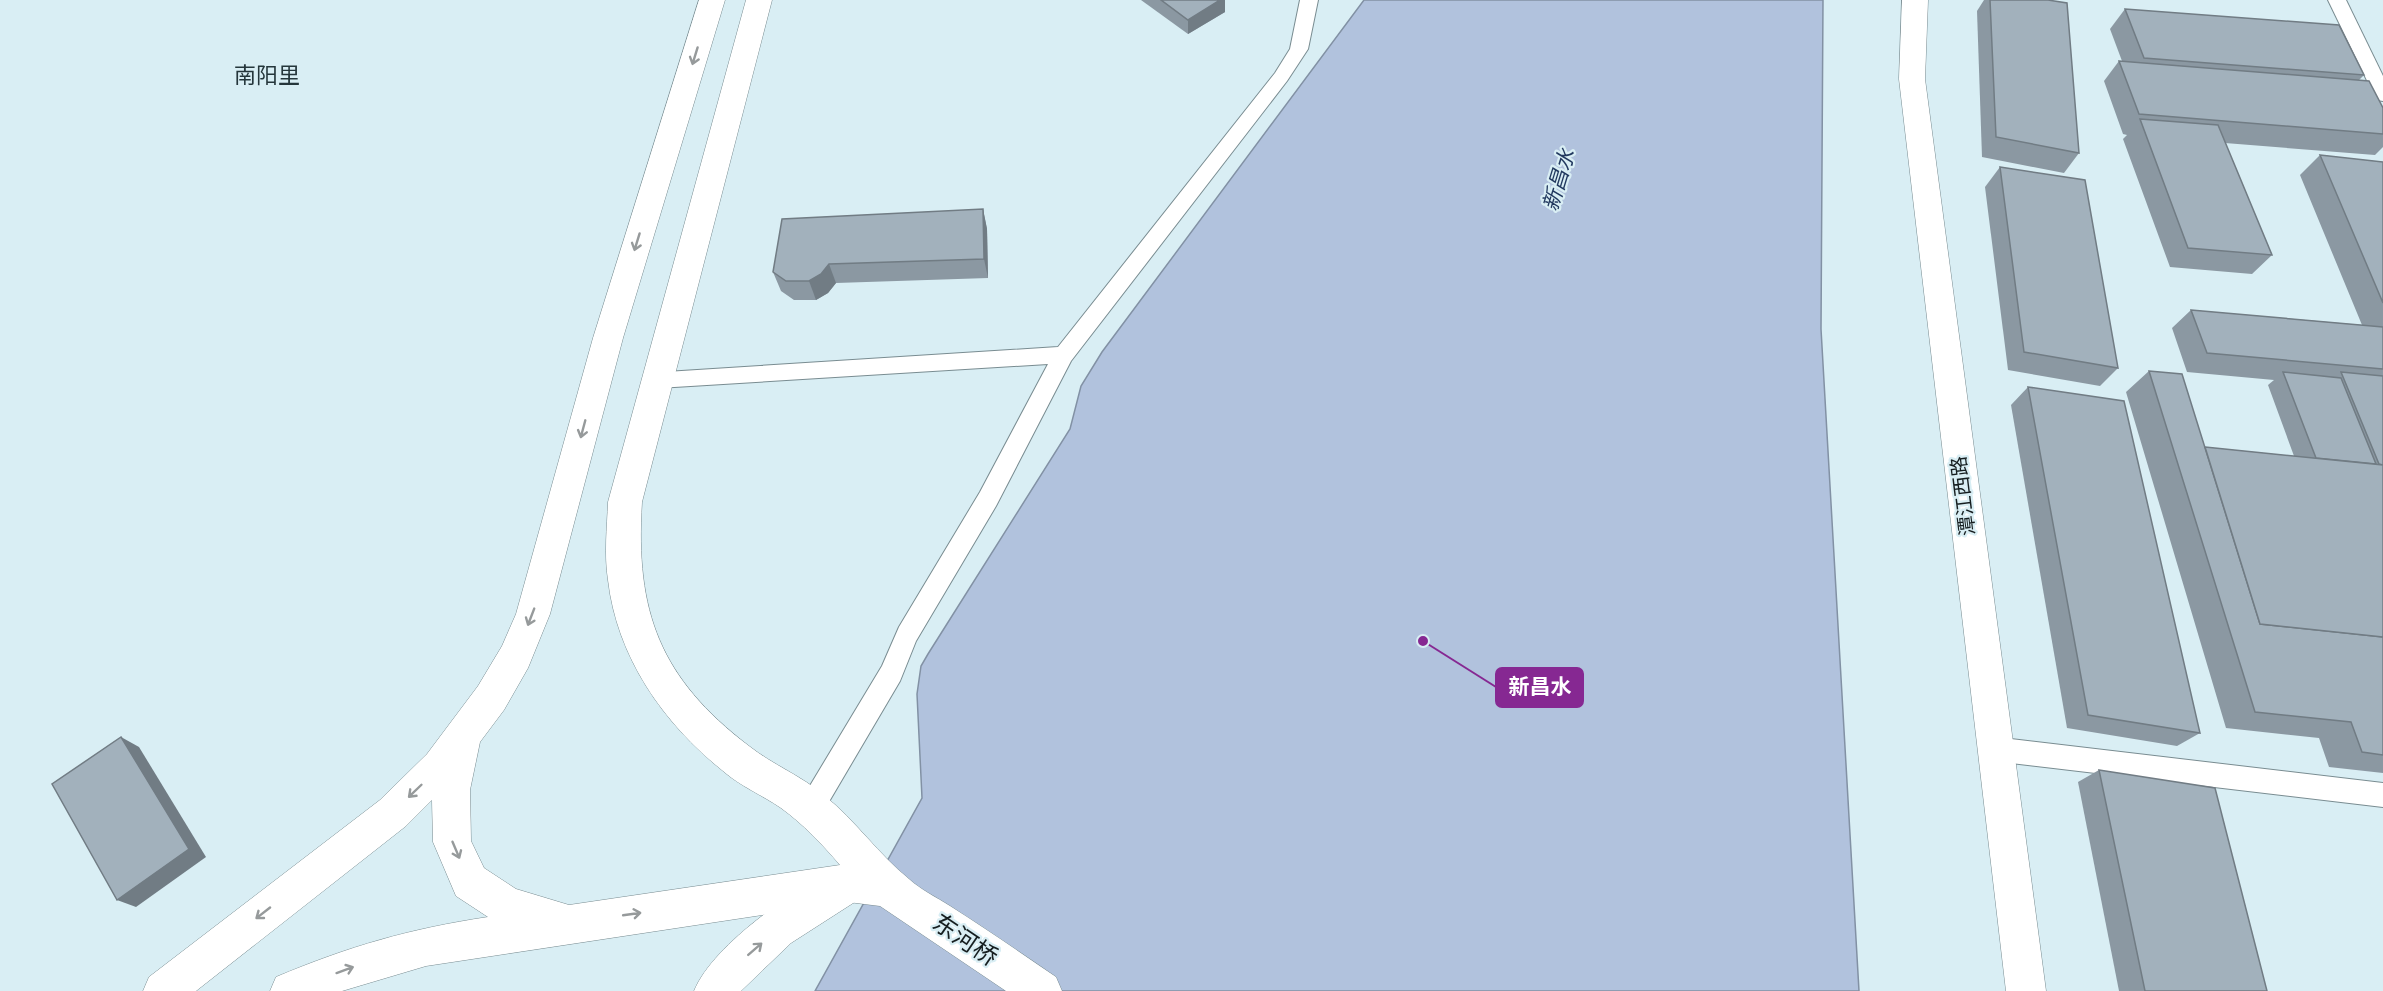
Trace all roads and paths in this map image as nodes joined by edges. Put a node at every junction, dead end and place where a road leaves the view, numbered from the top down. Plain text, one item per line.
1 (712, 0) edge
2 (759, 0) edge
3 (1309, 0) edge
4 (1915, 0) edge
5 (2337, 0) edge
6 (2383, 95) edge
7 (1064, 355) junction
8 (658, 379) junction
9 (468, 732) junction
10 (1994, 749) junction
11 (2383, 795) edge
12 (811, 808) junction
13 (848, 883) junction
14 (889, 888) junction
15 (574, 922) junction
16 (163, 991) edge
17 (290, 991) edge
18 (714, 991) edge
19 (1042, 991) edge
20 (2026, 991) edge

1 -> 9 main road
2 - 8 main road, 东河桥
3 - 7 lane
4 - 10 main road, 潭江西路
5 - 6 lane
7 - 8 lane
7 - 12 lane
8 - 12 main road, 东河桥
9 -> 15 main road
9 -> 16 main road
10 - 11 lane
10 - 20 main road, 潭江西路
12 - 14 main road, 东河桥
13 - 14 main road
15 -> 13 main road
18 -> 13 main road
14 - 19 main road, 东河桥
17 -> 15 main road

